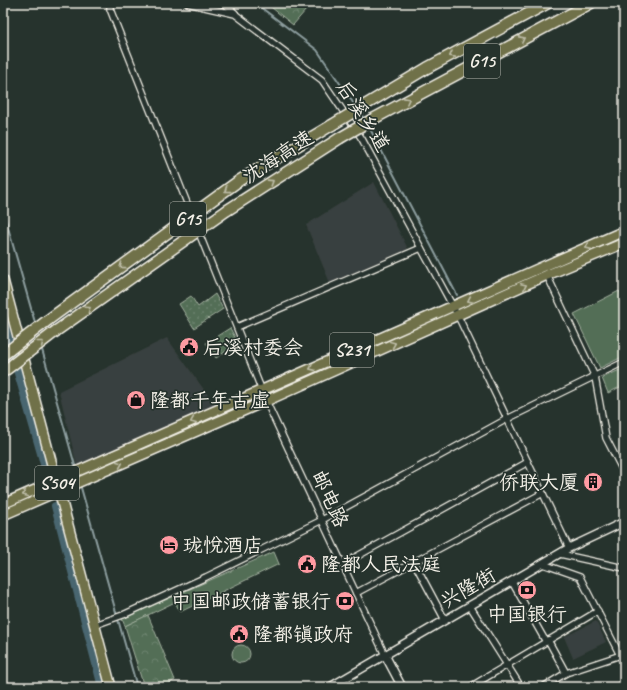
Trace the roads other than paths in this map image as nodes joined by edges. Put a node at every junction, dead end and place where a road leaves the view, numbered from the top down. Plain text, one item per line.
1 (110, 3) edge
2 (187, 3) edge
3 (224, 3) edge
4 (548, 3) edge
5 (591, 3) edge
6 (235, 14) junction
7 (189, 208) dead end
8 (624, 231) edge
9 (201, 238) dead end
10 (624, 243) edge
11 (421, 248) junction
12 (547, 275) junction
13 (3, 280) edge
14 (7, 302) edge
15 (453, 307) junction
16 (458, 316) junction
17 (237, 327) junction
18 (3, 355) edge
19 (624, 362) edge
20 (3, 372) edge
21 (595, 378) junction
22 (262, 391) junction
23 (266, 401) junction
24 (507, 419) junction
25 (528, 462) junction
26 (624, 473) edge
27 (57, 481) junction
28 (59, 490) junction
29 (543, 493) junction
30 (3, 504) edge
31 (3, 515) edge
32 (322, 520) junction
33 (624, 522) edge
34 (569, 548) junction
35 (560, 554) junction
36 (414, 562) junction
37 (342, 564) junction
38 (543, 564) junction
39 (624, 568) edge
40 (512, 582) junction
41 (356, 593) junction
42 (470, 606) junction
43 (598, 611) junction
44 (446, 620) junction
45 (95, 625) junction
46 (547, 641) junction
47 (385, 655) junction
48 (622, 655) edge
49 (624, 663) edge
50 (506, 665) junction
51 (566, 673) junction
52 (111, 687) edge
53 (330, 687) edge
54 (402, 687) edge
55 (470, 687) edge
56 (521, 687) edge
57 (543, 687) edge

1 - 7 street
2 - 6 street, 后溪乡道
3 - 6 street
4 -> 18 highway, 沈海高速 / G15, bridge
20 -> 5 highway, 沈海高速 / G15, bridge
6 - 11 street, 后溪乡道
8 -> 15 main road, S231
9 - 17 street, 邮电路
10 - 12 main road, S231
11 - 15 street, 后溪乡道
11 - 17 street
16 -> 12 main road, S231
12 - 21 street
13 - 14 main road, S504
14 - 27 main road, S504
15 - 16 street, 后溪乡道
15 -> 22 main road, S231
23 -> 16 main road, S231
16 - 24 street, 后溪乡道
17 - 22 street, 邮电路
19 - 21 street
21 - 24 street
21 - 26 street
22 - 23 street, 邮电路
22 -> 27 main road, S231
28 -> 23 main road, S231
23 - 32 street, 邮电路
24 - 25 street, 后溪乡道
24 - 32 street
25 - 29 street, 后溪乡道
25 - 37 street
27 - 28 main road, S504
27 -> 30 main road, S231
28 - 31 main road, S231
28 - 45 main road, S504
29 - 34 street, 后溪乡道
29 - 36 street
32 - 37 street, 邮电路
32 - 45 street
33 - 34 street, 兴隆街
34 - 35 street, 兴隆街
35 - 38 street, 兴隆街
35 - 39 street
36 - 41 street
36 - 44 street
37 - 41 street, 邮电路
38 - 40 street, 兴隆街
38 - 43 street
40 - 42 street, 兴隆街
40 - 46 street
41 - 47 street, 邮电路
42 - 44 street, 兴隆街
42 - 50 street
43 - 46 street
43 - 48 street
44 - 47 street, 兴隆街
45 - 52 main road, S504
46 - 50 street
46 - 51 street
47 - 53 street, 兴隆街
47 - 54 street
48 - 49 street
48 - 51 street
50 - 55 street
50 - 56 street
51 - 57 street

